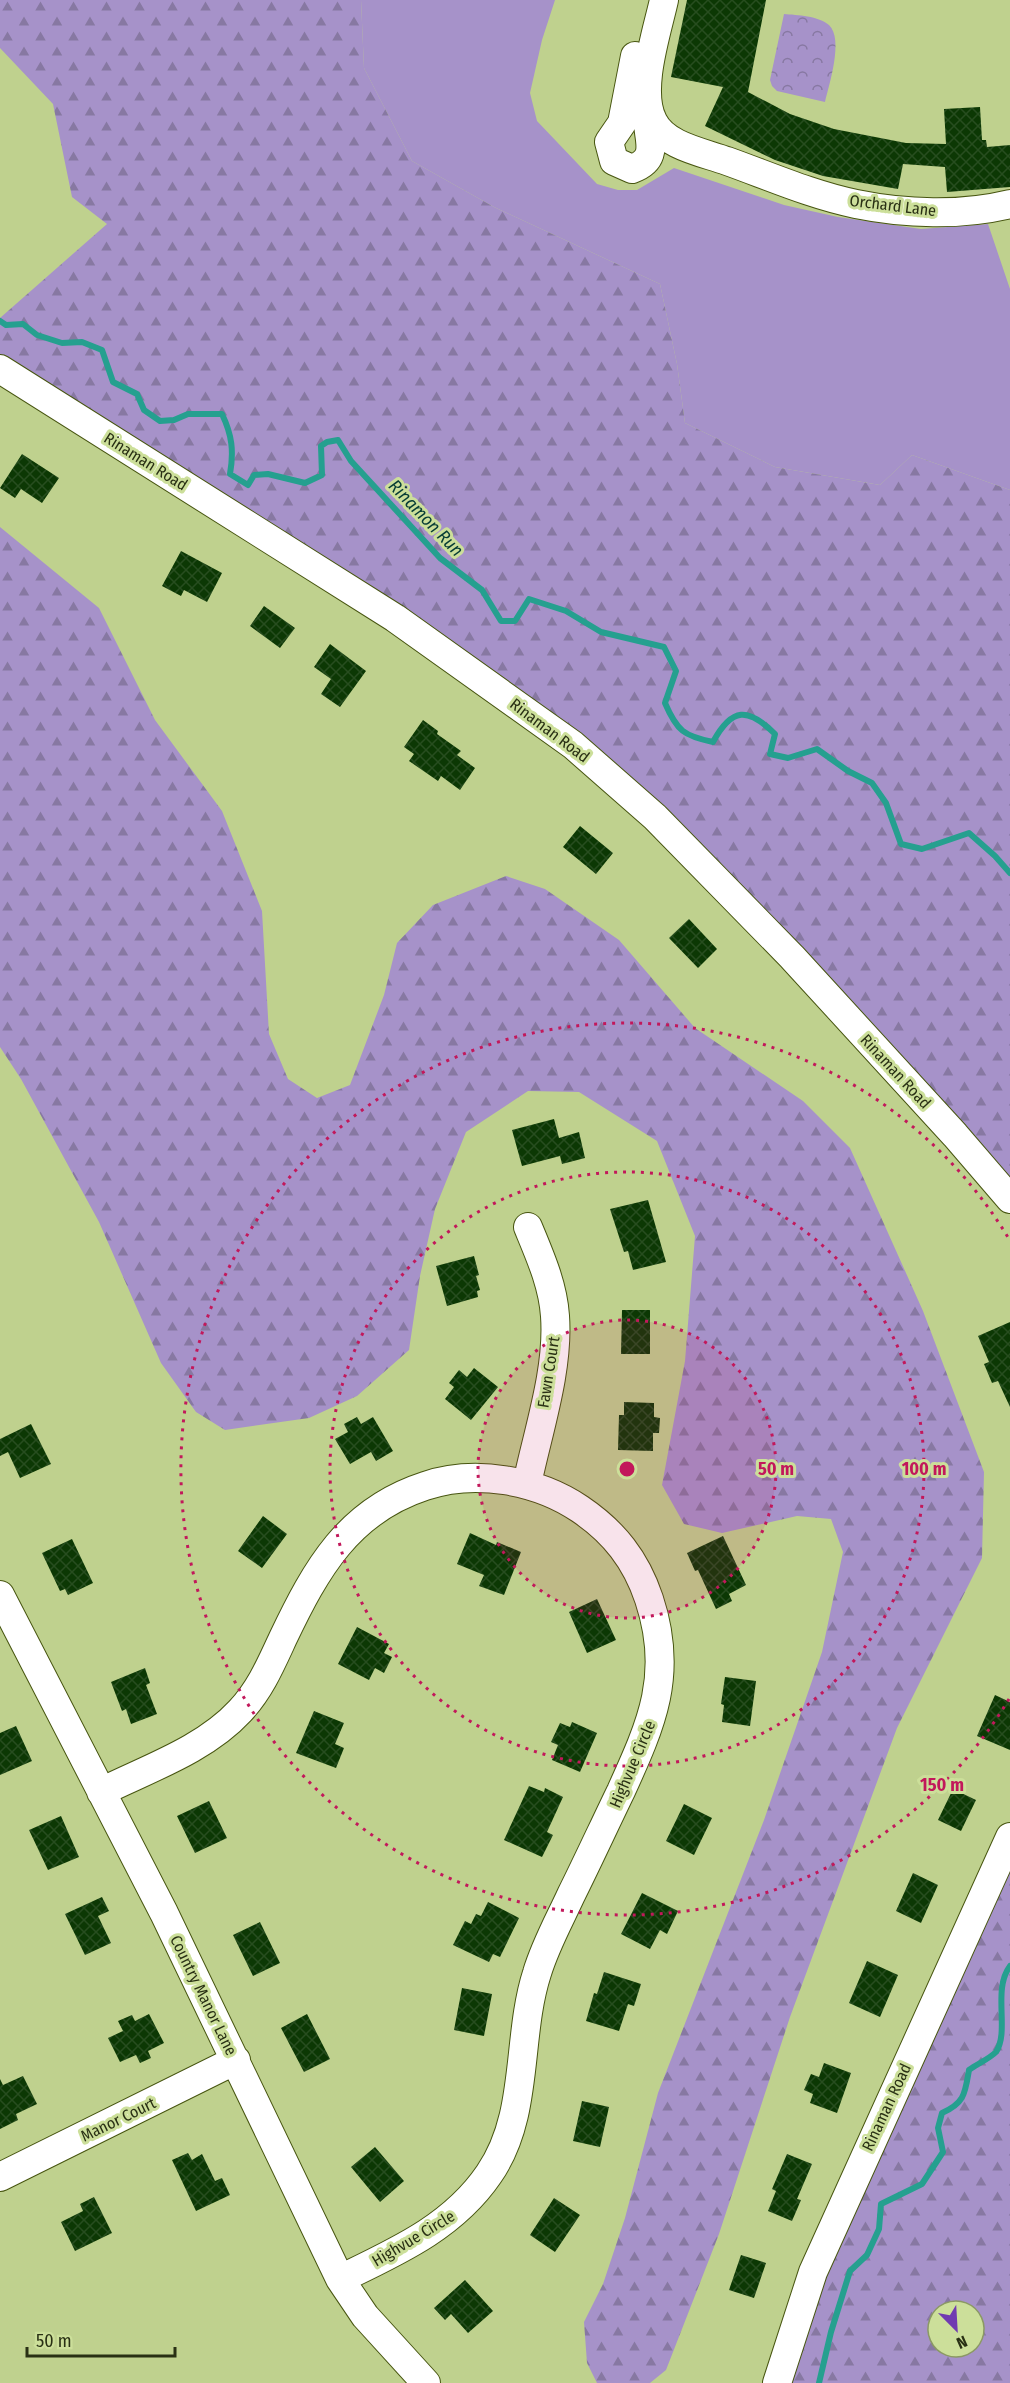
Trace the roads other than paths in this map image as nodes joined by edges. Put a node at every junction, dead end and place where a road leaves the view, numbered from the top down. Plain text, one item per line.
1 (646, 0) edge
2 (664, 0) edge
3 (648, 111) junction
4 (1010, 204) edge
5 (0, 369) edge
6 (1010, 1199) edge
7 (528, 1227) dead end
8 (527, 1484) junction
9 (0, 1595) edge
10 (101, 1791) junction
11 (1010, 1837) edge
12 (236, 2060) junction
13 (0, 2177) edge
14 (340, 2279) junction
15 (426, 2383) edge
16 (777, 2383) edge

1 - 3 street
2 - 3 street
3 - 4 street, Orchard Lane
5 - 6 street, Rinaman Road
7 - 8 street, Fawn Court
8 - 10 street, Highvue Circle
8 - 14 street, Highvue Circle
9 - 10 street, Country Manor Lane
10 - 12 street, Country Manor Lane
11 - 16 street, Rinaman Road
12 - 13 street, Manor Court
12 - 14 street, Country Manor Lane
14 - 15 street, Country Manor Lane

